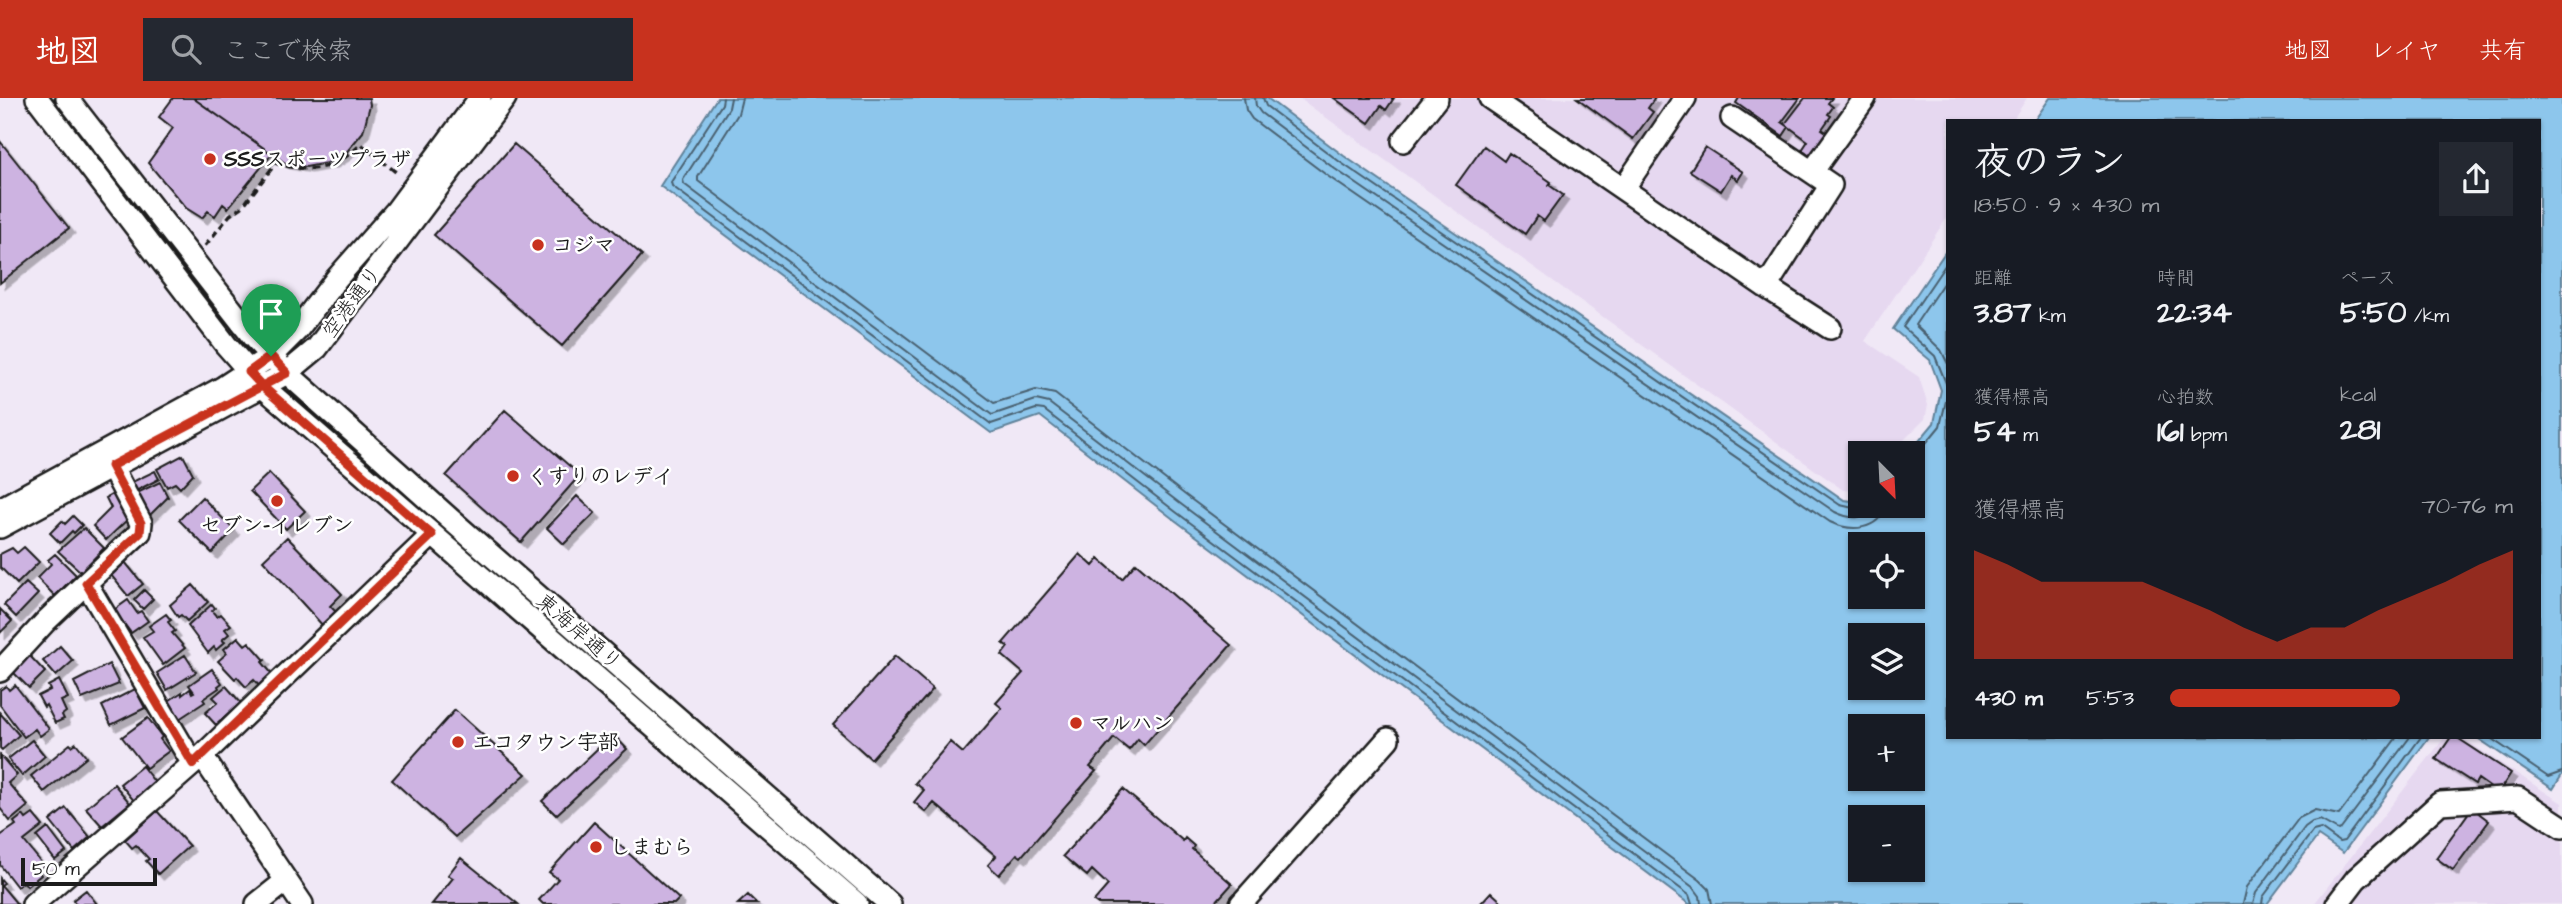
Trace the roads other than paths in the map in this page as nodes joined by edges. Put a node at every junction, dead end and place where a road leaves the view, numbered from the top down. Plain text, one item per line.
1 (37, 98) edge
2 (67, 98) edge
3 (480, 98) edge
4 (505, 98) edge
5 (1437, 98) edge
6 (1490, 98) edge
7 (1685, 98) edge
8 (1865, 98) edge
9 (1732, 118) dead end
10 (1403, 141) dead end
11 (1812, 172) junction
12 (1623, 189) junction
13 (1766, 287) junction
14 (1830, 328) dead end
15 (271, 356) junction
16 (287, 373) junction
17 (255, 379) junction
18 (111, 466) junction
19 (0, 509) edge
20 (0, 527) edge
21 (432, 535) junction
22 (86, 583) junction
23 (0, 671) edge
24 (1388, 739) dead end
25 (197, 760) junction
26 (2562, 827) edge
27 (286, 881) junction
28 (33, 904) edge
29 (257, 904) edge
30 (302, 904) edge
31 (857, 904) edge
32 (890, 904) edge
33 (1241, 904) edge
34 (2337, 904) edge

1 - 17 street, 東海岸通り
2 - 15 street, 東海岸通り
3 - 15 street, 空港通り
4 - 16 street, 空港通り
5 - 10 street
6 - 12 street
7 - 12 street
8 - 11 street
9 - 11 street
11 - 13 street
12 - 13 street
13 - 14 street
15 - 16 street, 東海岸通り
15 - 17 street, 空港通り
16 - 17 street, 空港通り
16 - 32 street, 東海岸通り
17 - 18 street, 空港通り
17 - 19 street, 空港通り
17 - 21 street, 東海岸通り
18 - 20 street, 空港通り
18 - 22 street
21 - 25 street
21 - 31 street, 東海岸通り
22 - 23 street
22 - 25 street
24 - 33 street
25 - 27 street
25 - 28 street
26 - 34 street
27 - 29 street
27 - 30 street

